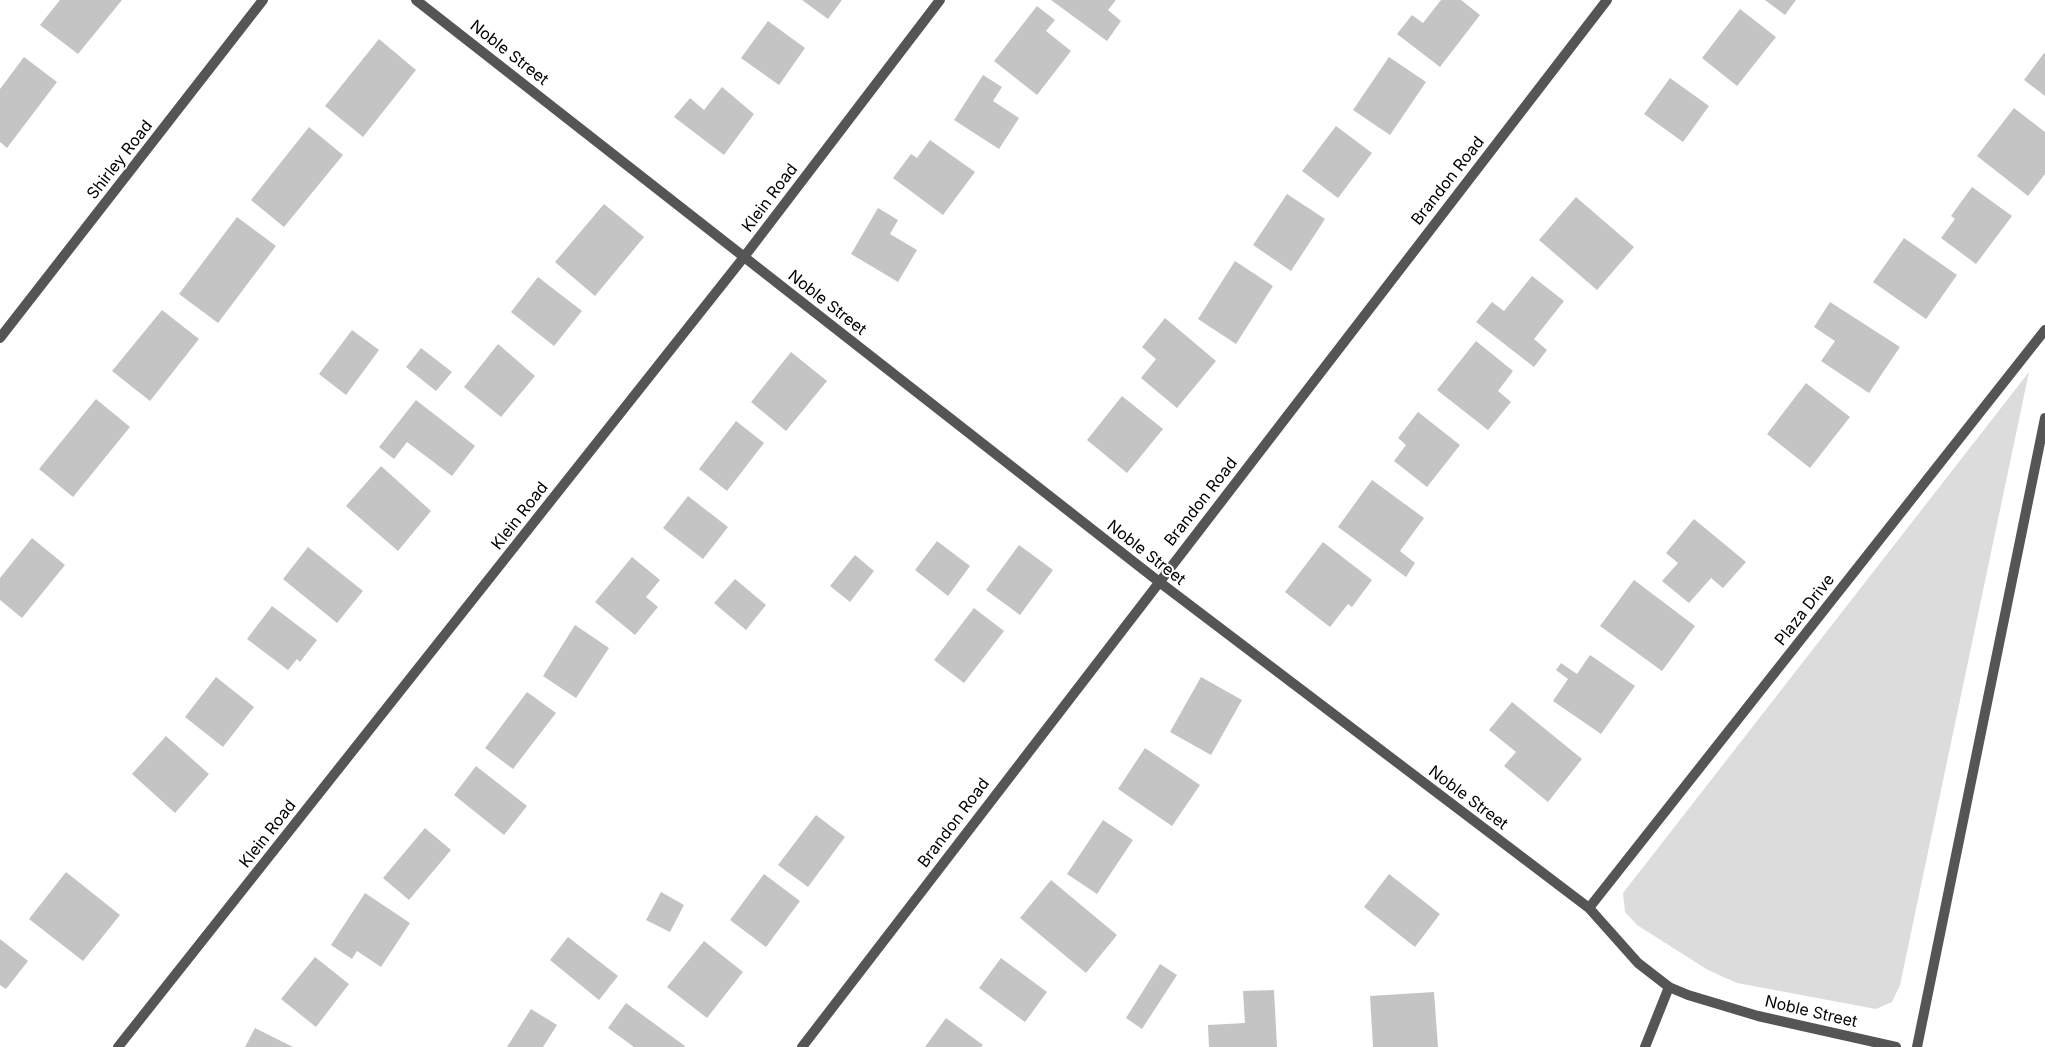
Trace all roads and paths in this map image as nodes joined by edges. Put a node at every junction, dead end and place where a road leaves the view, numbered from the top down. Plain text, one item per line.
1 (263, 0) edge
2 (416, 0) edge
3 (940, 0) edge
4 (1607, 0) edge
5 (744, 257) junction
6 (2045, 330) edge
7 (0, 338) edge
8 (2045, 418) edge
9 (1158, 581) junction
10 (1588, 908) junction
11 (1669, 986) junction
12 (118, 1047) edge
13 (802, 1047) edge
14 (1646, 1047) edge
15 (1896, 1047) edge
16 (1917, 1047) edge

1 - 7 street, Shirley Road
2 - 5 street, Noble Street
3 - 5 street, Klein Road
4 - 9 street, Brandon Road
5 - 9 street, Noble Street
5 - 12 street, Klein Road
6 - 10 street, Plaza Drive
8 - 16 street
9 - 10 street, Noble Street
9 - 13 street, Brandon Road
10 - 11 street, Noble Street
11 - 14 street
11 - 15 street, Noble Street

